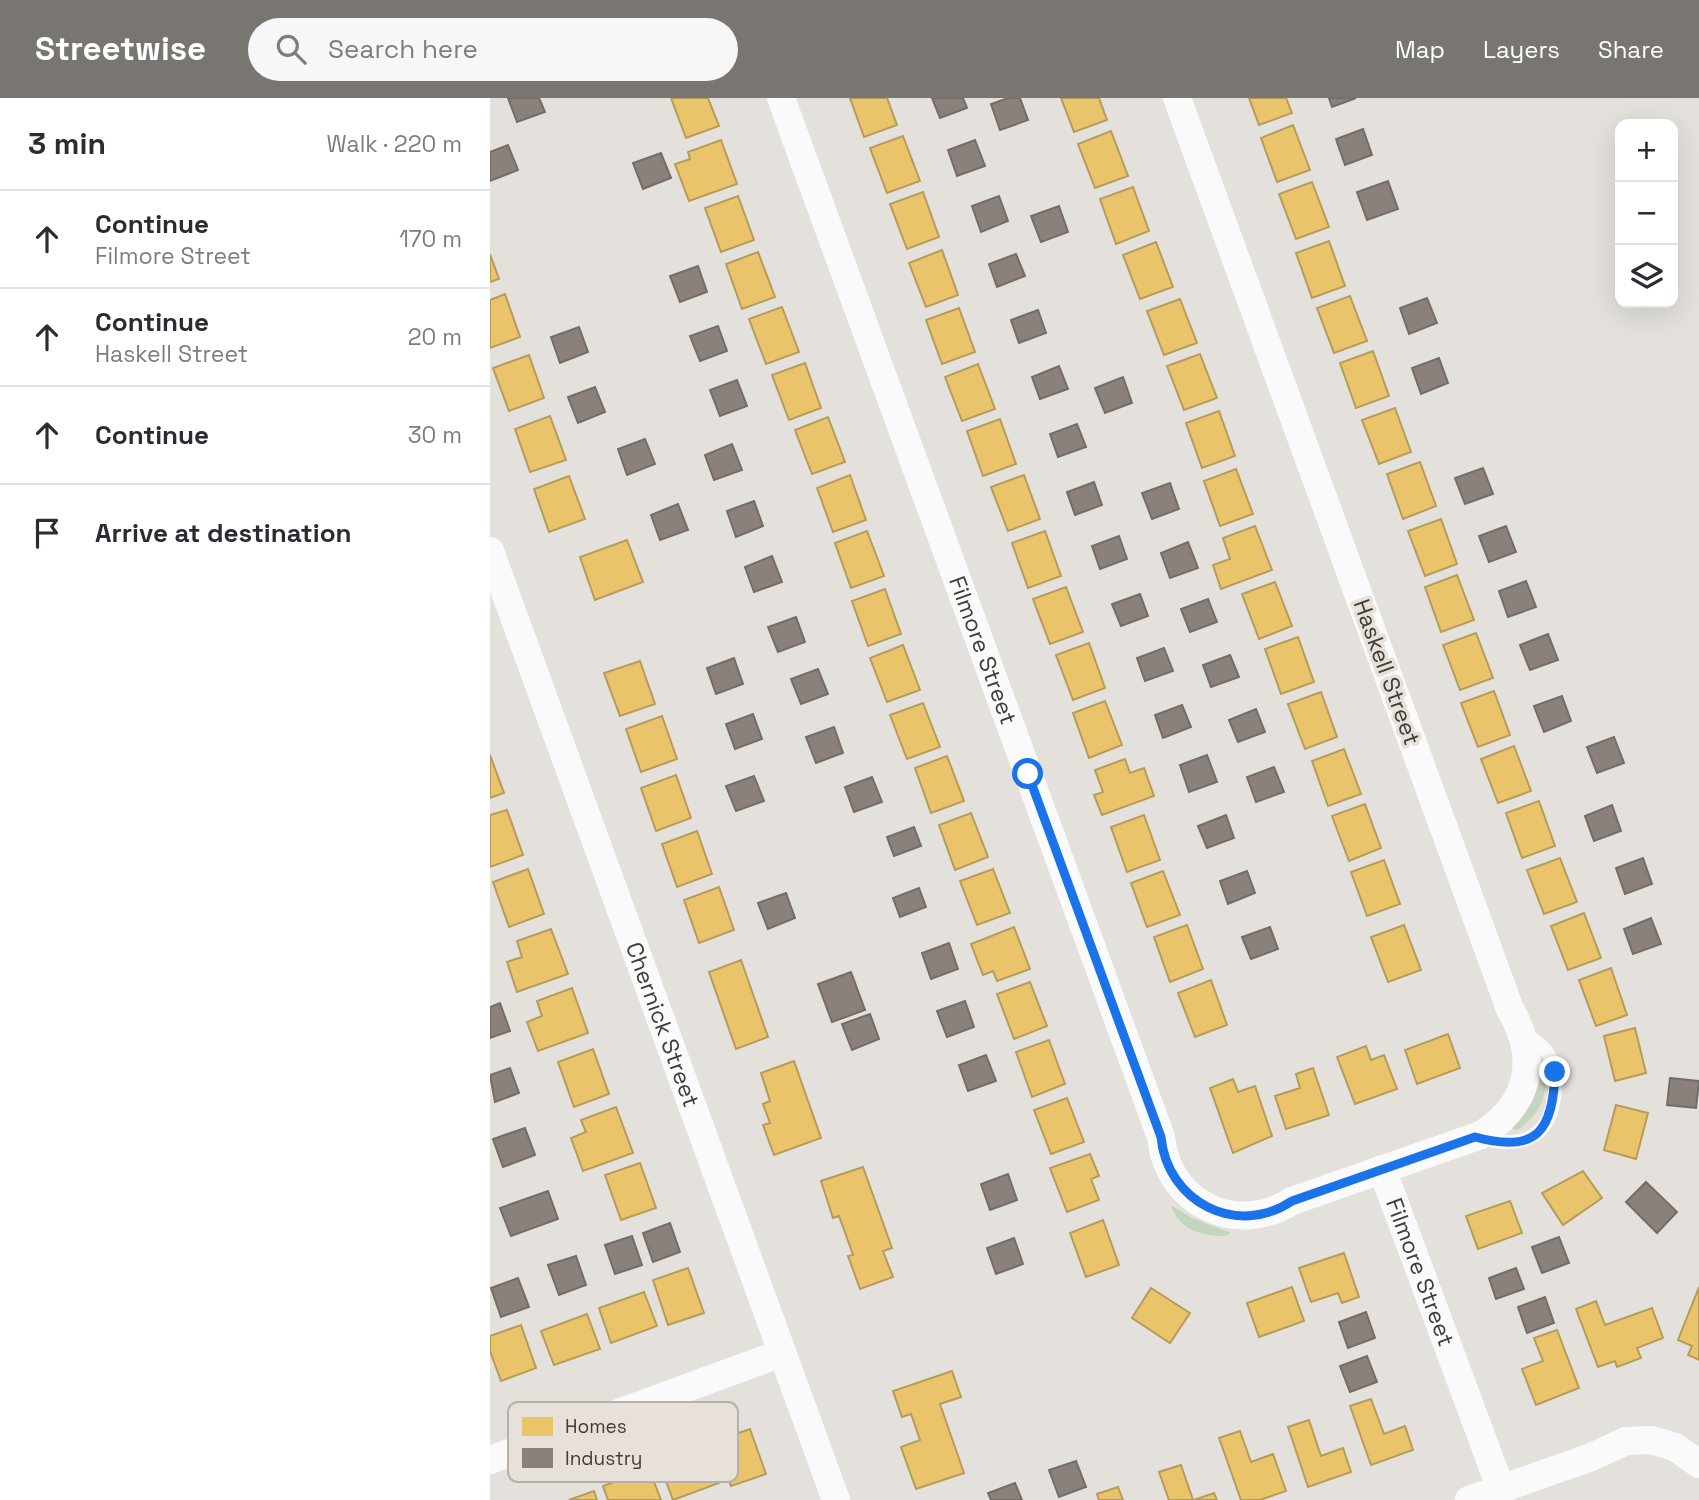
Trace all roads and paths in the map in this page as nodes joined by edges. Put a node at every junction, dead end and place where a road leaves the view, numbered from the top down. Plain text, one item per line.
1 (782, 98) edge
2 (1177, 98) edge
3 (490, 551) edge
4 (1522, 1031) junction
5 (1475, 1137) junction
6 (1382, 1168) junction
7 (782, 1353) junction
8 (648, 1402) edge
9 (508, 1453) edge
10 (490, 1460) edge
11 (1699, 1464) edge
12 (1501, 1489) junction
13 (836, 1500) edge
14 (1469, 1500) edge

1 - 6 street, Filmore Street
2 - 4 street, Haskell Street
3 - 7 street, Chernick Street
4 - 5 street, Haskell Street
4 - 5 lane
5 - 6 street, Haskell Street
6 - 12 street, Filmore Street
7 - 8 street
7 - 13 street, Chernick Street
9 - 10 street
11 - 12 street
12 - 14 street

